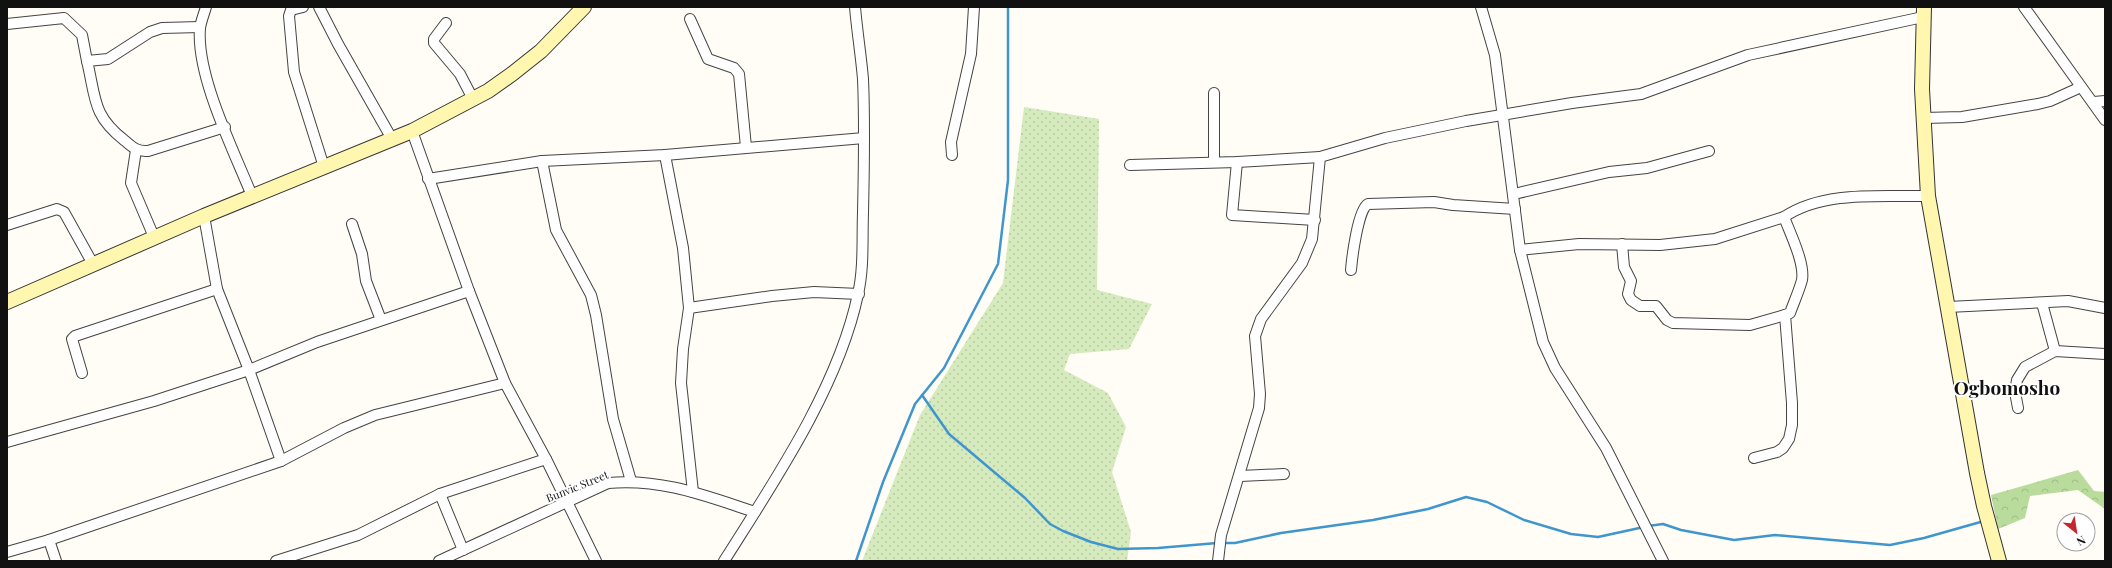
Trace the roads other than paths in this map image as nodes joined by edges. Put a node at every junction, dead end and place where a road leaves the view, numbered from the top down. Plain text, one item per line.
1 (206, 7) edge
2 (303, 7) edge
3 (319, 7) edge
4 (584, 7) edge
5 (855, 7) edge
6 (974, 7) edge
7 (1482, 7) edge
8 (2024, 7) edge
9 (1924, 12) edge
10 (690, 19) dead end
11 (7, 24) edge
12 (446, 24) dead end
13 (200, 27) junction
14 (87, 61) junction
15 (2081, 87) junction
16 (1214, 93) dead end
17 (473, 99) junction
18 (2105, 101) edge
19 (2094, 102) junction
20 (1504, 115) junction
21 (1924, 118) junction
22 (2105, 120) edge
23 (224, 127) junction
24 (412, 131) junction
25 (864, 138) junction
26 (392, 140) junction
27 (746, 147) junction
28 (136, 150) junction
29 (1709, 151) dead end
30 (665, 155) junction
31 (952, 155) dead end
32 (1320, 157) junction
33 (542, 161) junction
34 (1214, 161) junction
35 (1237, 162) junction
36 (1130, 165) dead end
37 (324, 167) junction
38 (428, 179) junction
39 (1514, 194) junction
40 (252, 196) junction
41 (1928, 196) junction
42 (1516, 209) junction
43 (204, 216) junction
44 (1784, 217) junction
45 (1315, 220) junction
46 (352, 224) dead end
47 (7, 225) edge
48 (154, 237) junction
49 (1622, 244) junction
50 (1520, 250) junction
51 (93, 264) junction
52 (1351, 270) dead end
53 (217, 289) junction
54 (469, 291) junction
55 (858, 294) junction
56 (7, 302) edge
57 (2042, 303) junction
58 (1948, 307) junction
59 (689, 308) junction
60 (2105, 308) edge
61 (1785, 315) junction
62 (381, 320) junction
63 (2055, 351) junction
64 (2105, 354) edge
65 (249, 370) junction
66 (82, 373) dead end
67 (505, 383) junction
68 (2018, 408) dead end
69 (7, 442) edge
70 (1754, 458) dead end
71 (546, 459) junction
72 (281, 460) junction
73 (1284, 474) dead end
74 (1240, 476) junction
75 (631, 481) junction
76 (693, 492) junction
77 (440, 494) junction
78 (567, 502) junction
79 (755, 512) junction
80 (49, 540) junction
81 (463, 550) junction
82 (7, 552) edge
83 (1218, 560) edge
84 (56, 561) edge
85 (276, 561) edge
86 (439, 561) edge
87 (596, 561) edge
88 (724, 561) edge
89 (1663, 561) edge
90 (1999, 561) edge

1 - 13 street
2 - 37 street
3 - 26 street
4 - 17 main road
5 - 25 street
6 - 31 street
7 - 20 street
8 - 15 street
9 - 20 street
9 - 21 main road
10 - 27 street
11 - 14 street
12 - 17 street
13 - 14 street
13 - 23 street
14 - 28 street
15 - 19 street
15 - 21 street
16 - 34 street
17 - 24 main road
18 - 19 street
19 - 22 street
20 - 32 street
20 - 39 street
21 - 41 main road
23 - 28 street
23 - 40 street
24 - 26 main road
24 - 38 street
25 - 27 street
25 - 55 street
26 - 37 main road
27 - 30 street
28 - 48 street
29 - 39 street
30 - 33 street
30 - 59 street
32 - 35 street
32 - 45 street
33 - 38 street
33 - 75 street
34 - 35 street
34 - 36 street
35 - 45 street
37 - 40 main road
38 - 54 street
39 - 42 street
40 - 43 main road
41 - 44 street
41 - 58 main road
42 - 50 street
42 - 52 street
43 - 48 main road
43 - 53 street
44 - 49 street
44 - 61 street
45 - 74 street
46 - 62 street
47 - 51 street
48 - 51 main road
49 - 50 street
49 - 61 street
50 - 89 street
51 - 56 main road
53 - 65 street
53 - 66 street
54 - 62 street
54 - 67 street
55 - 59 street
55 - 79 street
57 - 58 street
57 - 60 street
57 - 63 street
58 - 90 main road
59 - 76 street
61 - 70 street
62 - 65 street
63 - 64 street
63 - 68 street
65 - 69 street
65 - 72 street
67 - 71 street
67 - 72 street
71 - 77 street
71 - 78 street
72 - 80 street
73 - 74 street
74 - 83 street
75 - 76 street, Bunvic Street
75 - 78 street, Bunvic Street
76 - 79 street, Bunvic Street
77 - 81 street
77 - 85 street
78 - 81 street, Bunvic Street
78 - 87 street
79 - 88 street
80 - 82 street
80 - 84 street
81 - 86 street, Bunvic Street

